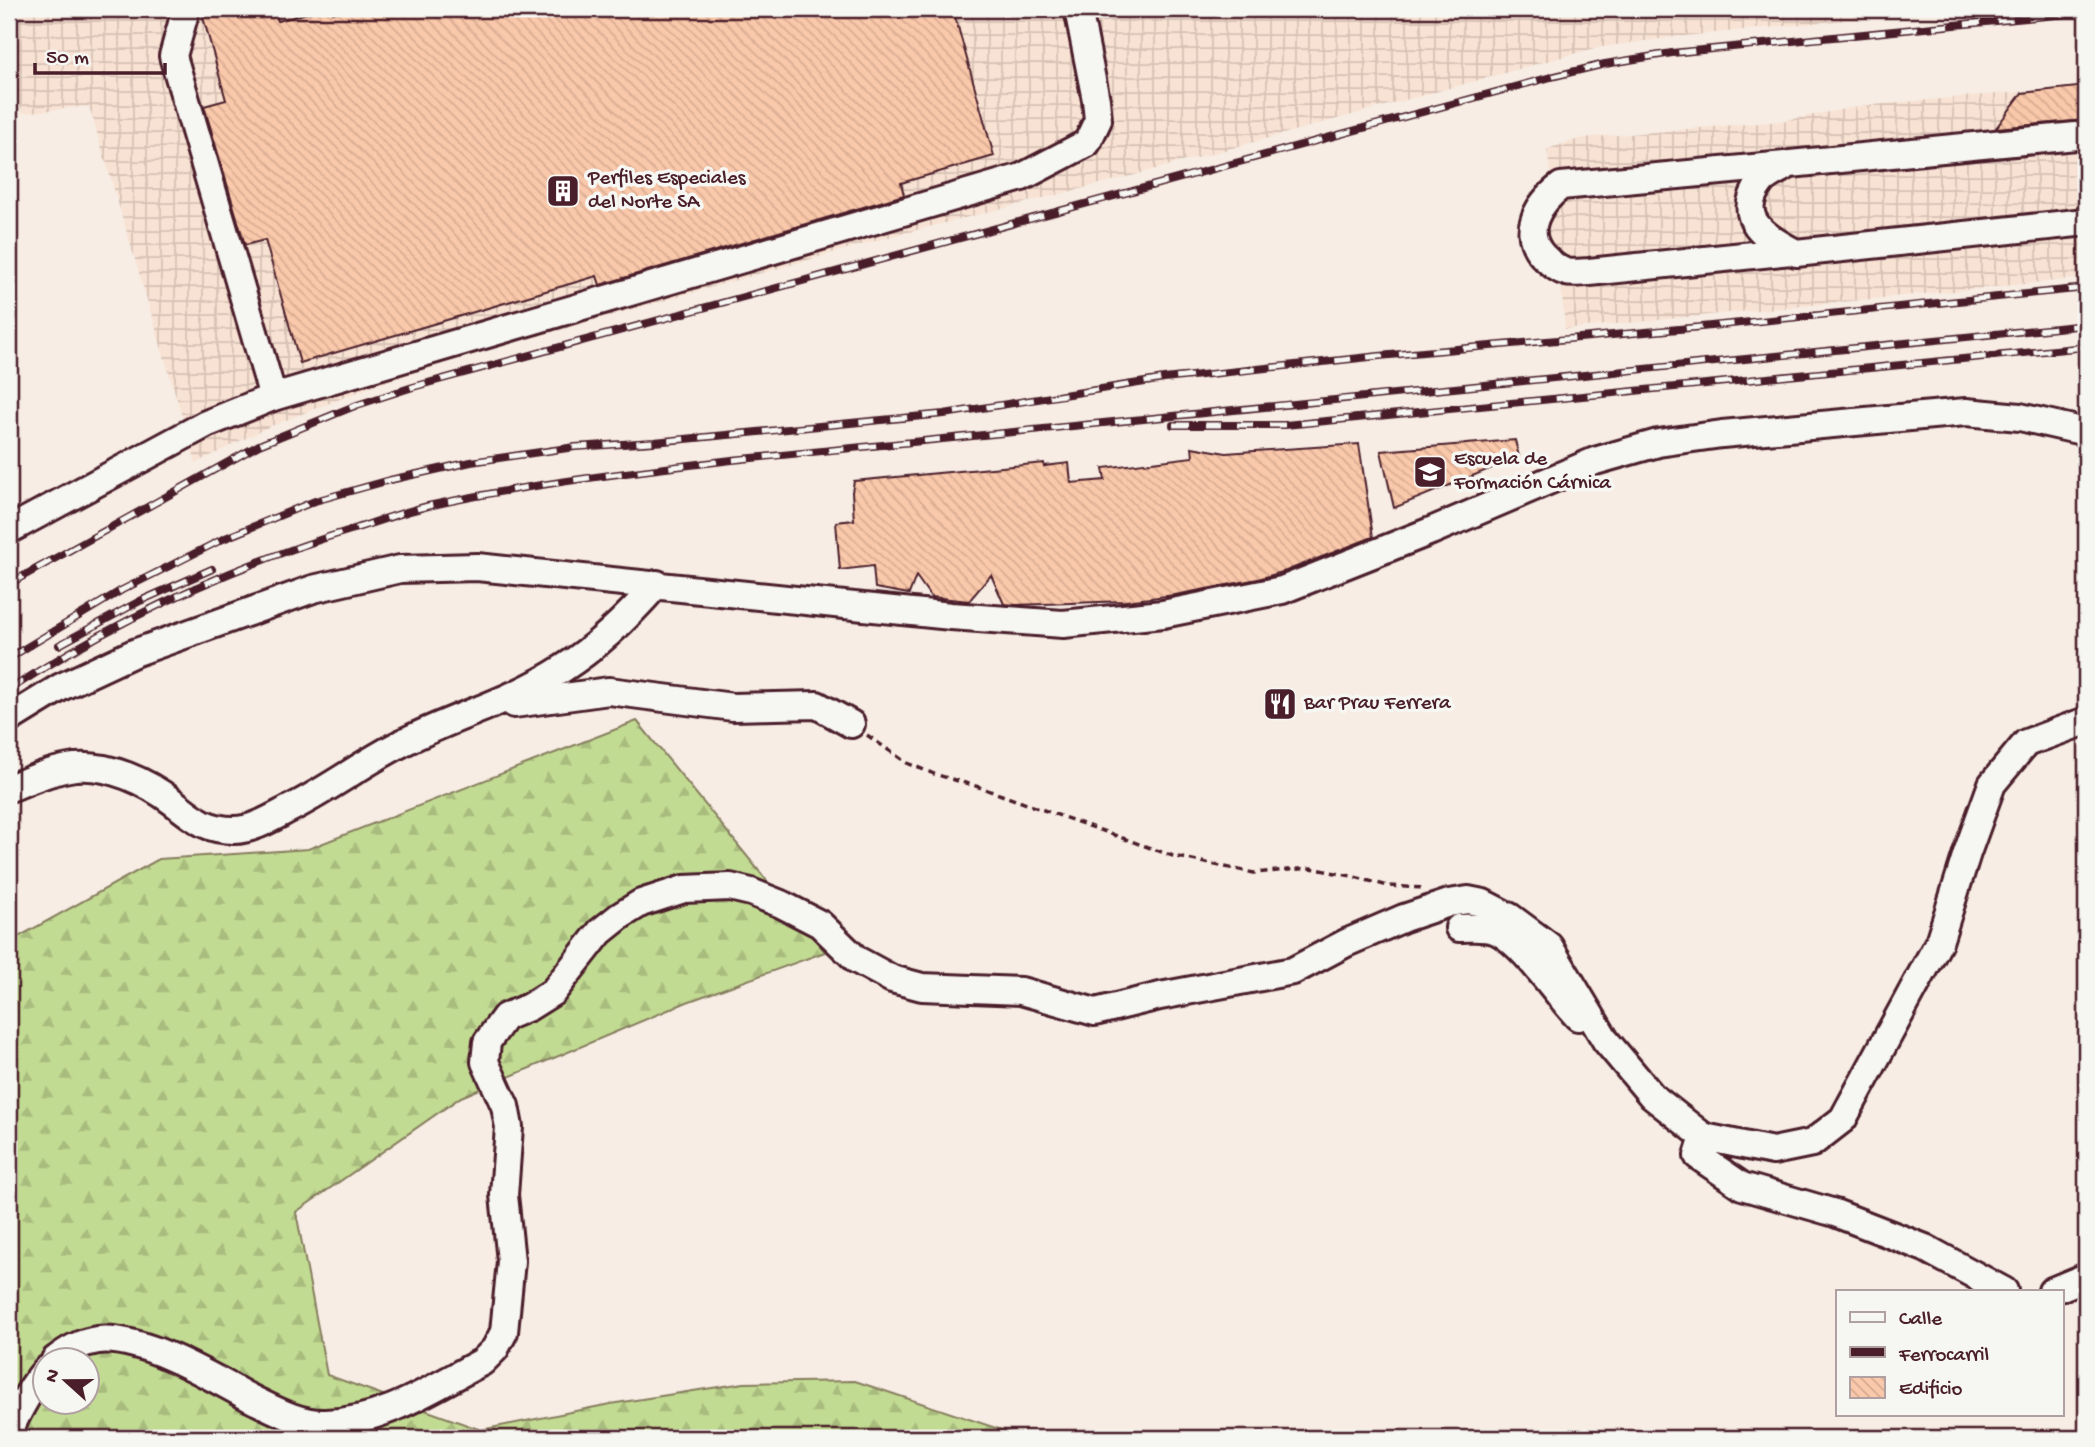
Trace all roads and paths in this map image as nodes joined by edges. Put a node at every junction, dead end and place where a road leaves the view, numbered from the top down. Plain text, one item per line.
1 (186, 9) edge
2 (1078, 9) edge
3 (2086, 135) edge
4 (1790, 164) junction
5 (2086, 222) edge
6 (1791, 251) junction
7 (273, 397) junction
8 (2086, 432) edge
9 (9, 530) edge
10 (657, 584) junction
11 (485, 708) junction
12 (9, 719) edge
13 (2086, 721) edge
14 (851, 724) joint
15 (9, 788) edge
16 (1432, 888) dead end
17 (1459, 929) dead end
18 (1601, 1034) junction
19 (1704, 1137) junction
20 (2086, 1277) edge
21 (2002, 1290) edge
22 (2054, 1290) edge
23 (75, 1346) edge
24 (32, 1389) edge
25 (9, 1431) edge

1 - 7 street
2 - 7 street
3 - 4 street
4 - 6 street
4 - 6 street
5 - 6 street
7 - 9 street
8 - 10 street
10 - 11 street
10 - 12 street
11 - 14 street
11 - 15 street
13 - 19 street
14 - 16 path
17 - 18 street
18 - 19 street
18 - 23 street
19 - 21 street
20 - 22 street
24 - 25 street

